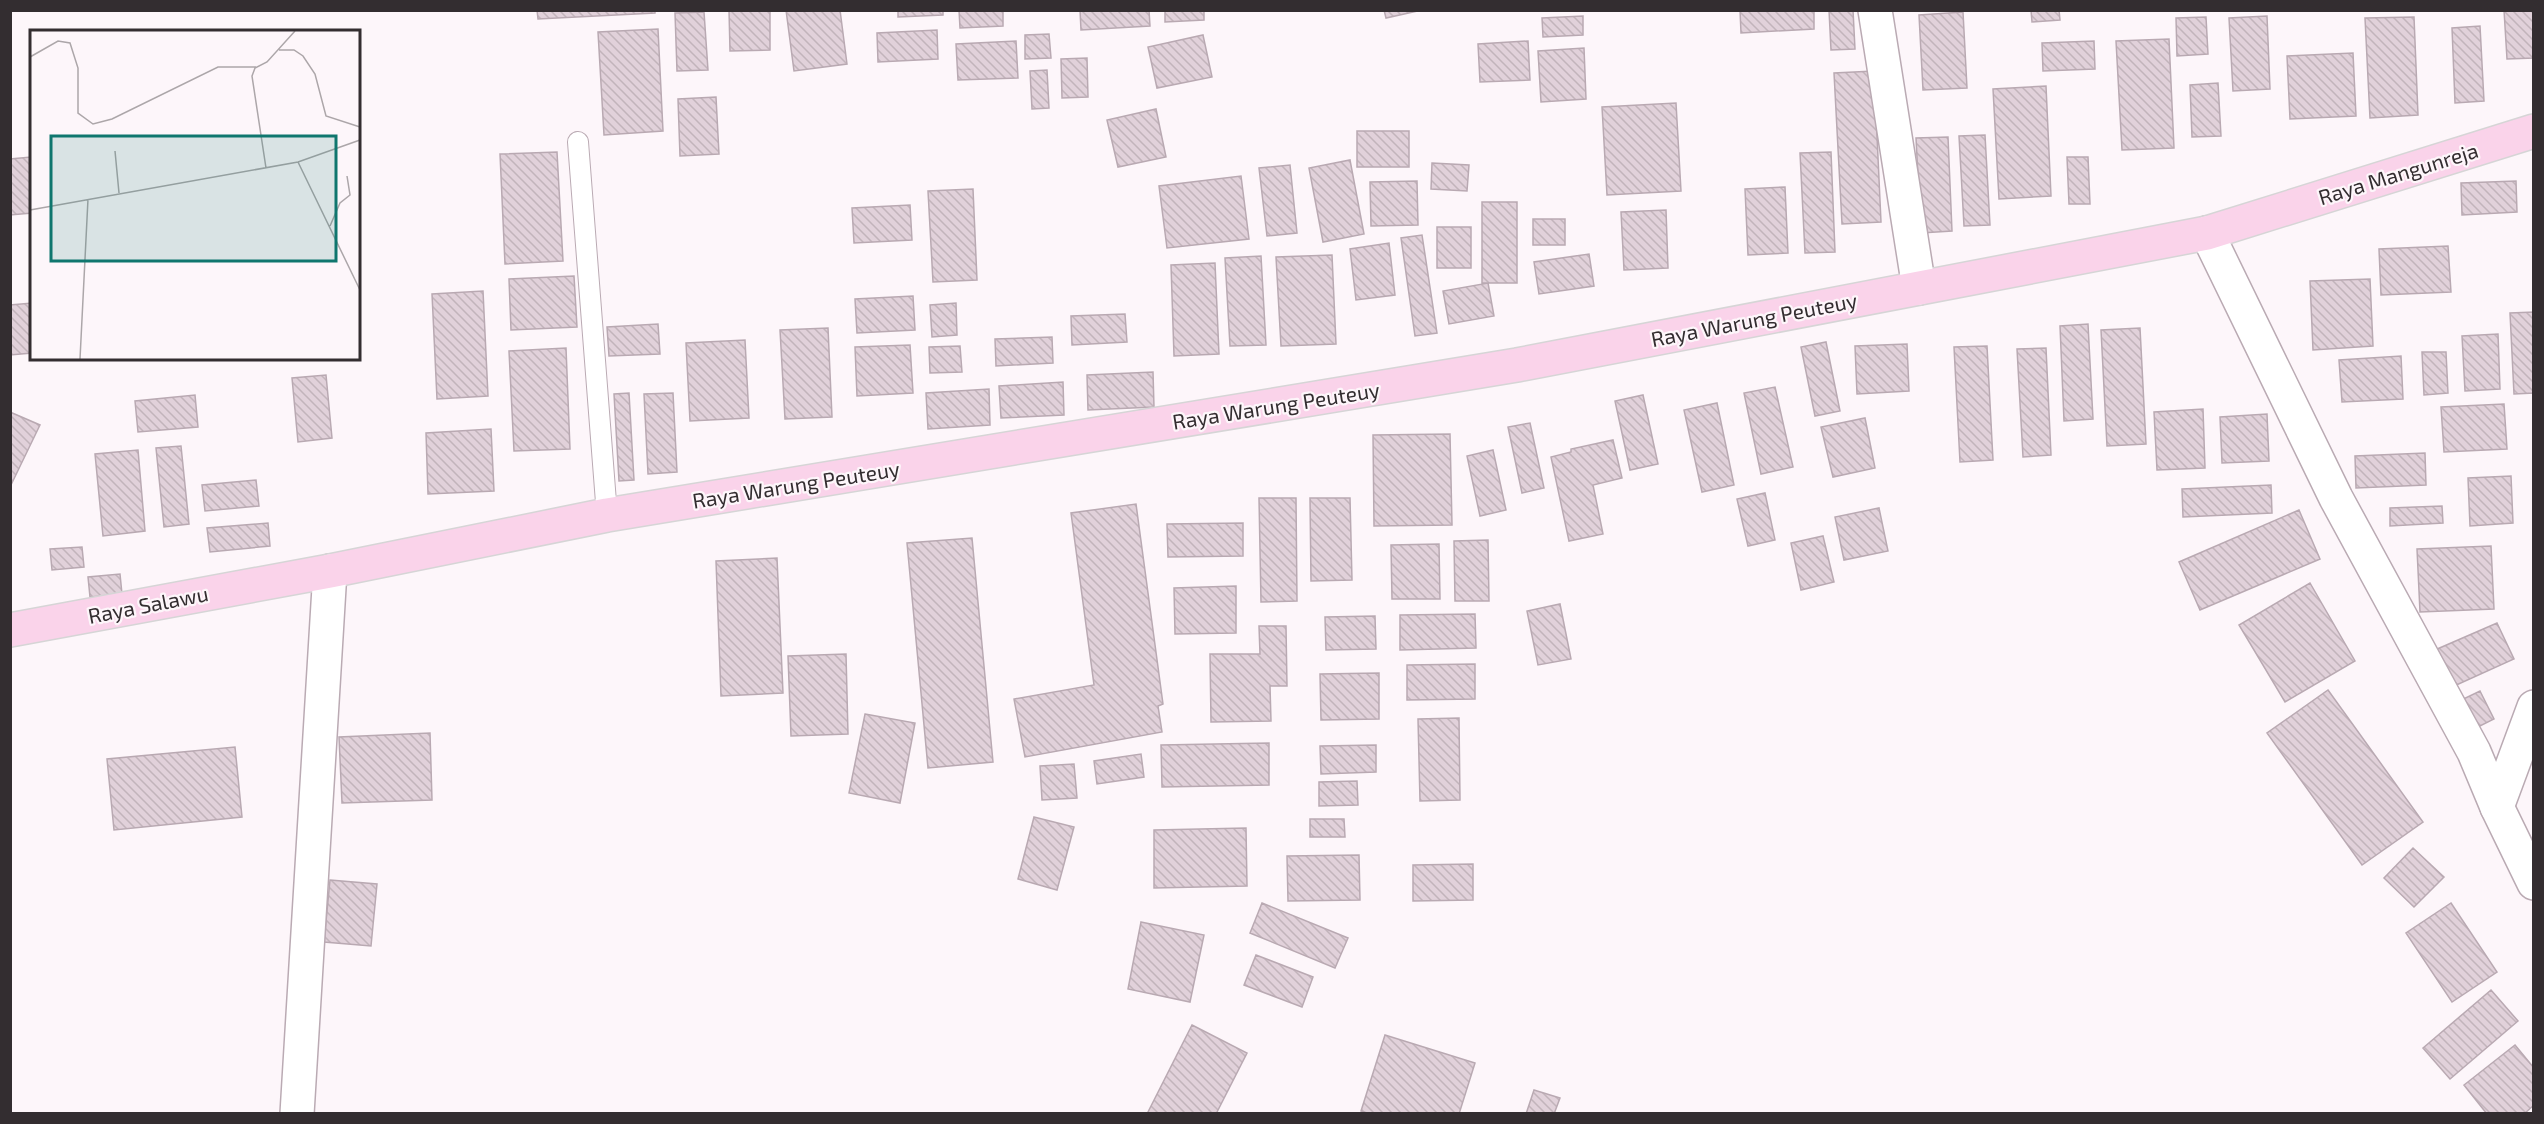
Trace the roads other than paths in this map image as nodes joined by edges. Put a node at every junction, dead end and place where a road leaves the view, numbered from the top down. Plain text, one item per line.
1 (1875, 10) edge
2 (2534, 131) edge
3 (578, 142) dead end
4 (2262, 214) joint
5 (2207, 233) junction
6 (1919, 288) junction
7 (608, 515) junction
8 (330, 571) junction
9 (285, 579) joint
10 (10, 630) edge
11 (2534, 706) edge
12 (2497, 807) junction
13 (2534, 883) edge
14 (297, 1113) edge

1 - 6 street
2 - 4 main road, Raya Mangunreja
3 - 7 lane
4 - 5 main road, Raya Warung Peuteuy
5 - 6 main road, Raya Warung Peuteuy
5 - 12 street
6 - 7 main road, Raya Warung Peuteuy
7 - 8 main road, Raya Warung Peuteuy
8 - 9 main road, Raya Warung Peuteuy
8 - 14 street
9 - 10 main road, Raya Salawu
11 - 12 street
12 - 13 street

